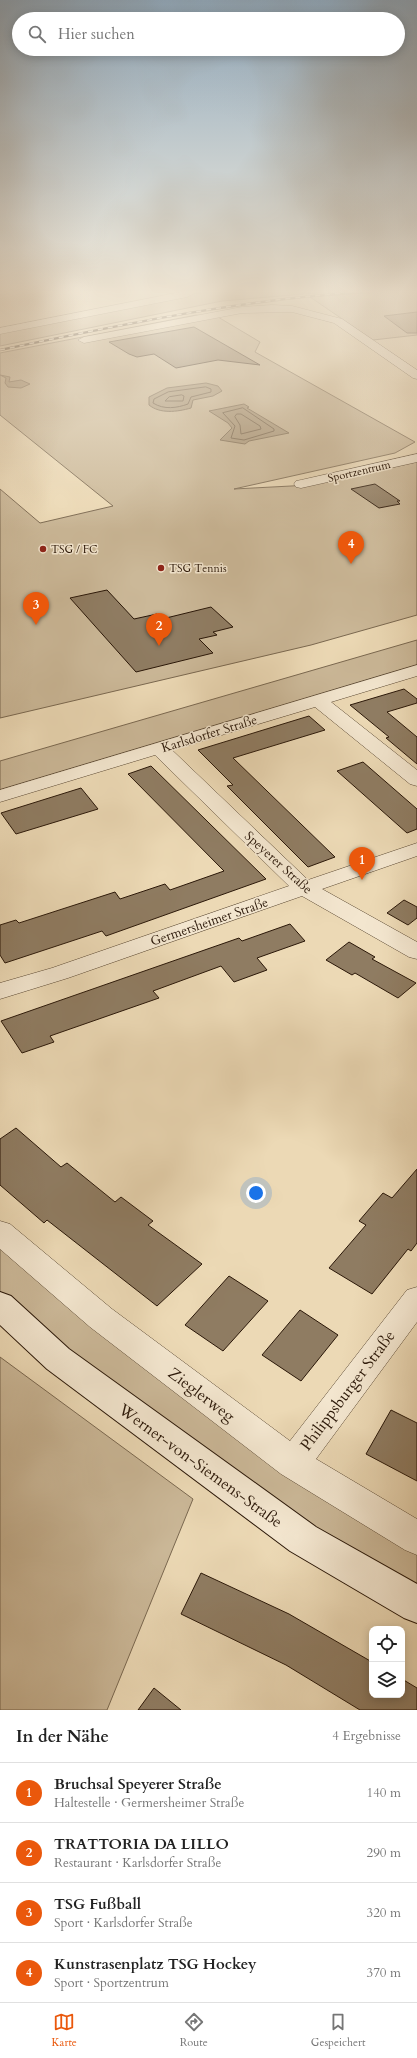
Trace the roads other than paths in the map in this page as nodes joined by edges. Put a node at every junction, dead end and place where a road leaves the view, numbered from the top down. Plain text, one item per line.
1 (417, 450) edge
2 (417, 458) edge
3 (301, 484) dead end
4 (417, 670) edge
5 (318, 700) junction
6 (159, 748) junction
7 (417, 780) edge
8 (0, 796) edge
9 (417, 849) edge
10 (305, 889) junction
11 (417, 952) edge
12 (0, 990) edge
13 (0, 1232) edge
14 (417, 1299) edge
15 (0, 1305) edge
16 (293, 1463) junction
17 (417, 1538) edge
18 (417, 1605) edge

1 - 2 street, Sportzentrum
2 - 3 street, Sportzentrum
4 - 5 street, Karlsdorfer Straße
5 - 6 street, Karlsdorfer Straße
5 - 7 street
6 - 8 street, Karlsdorfer Straße
6 - 10 street, Speyerer Straße
9 - 10 street, Germersheimer Straße
10 - 11 street, Speyerer Straße
10 - 12 street, Germersheimer Straße
13 - 16 street, Zieglerweg
14 - 16 street, Philippsburger Straße
15 - 18 main road, Werner-von-Siemens-Straße
16 - 17 street, Zieglerweg

